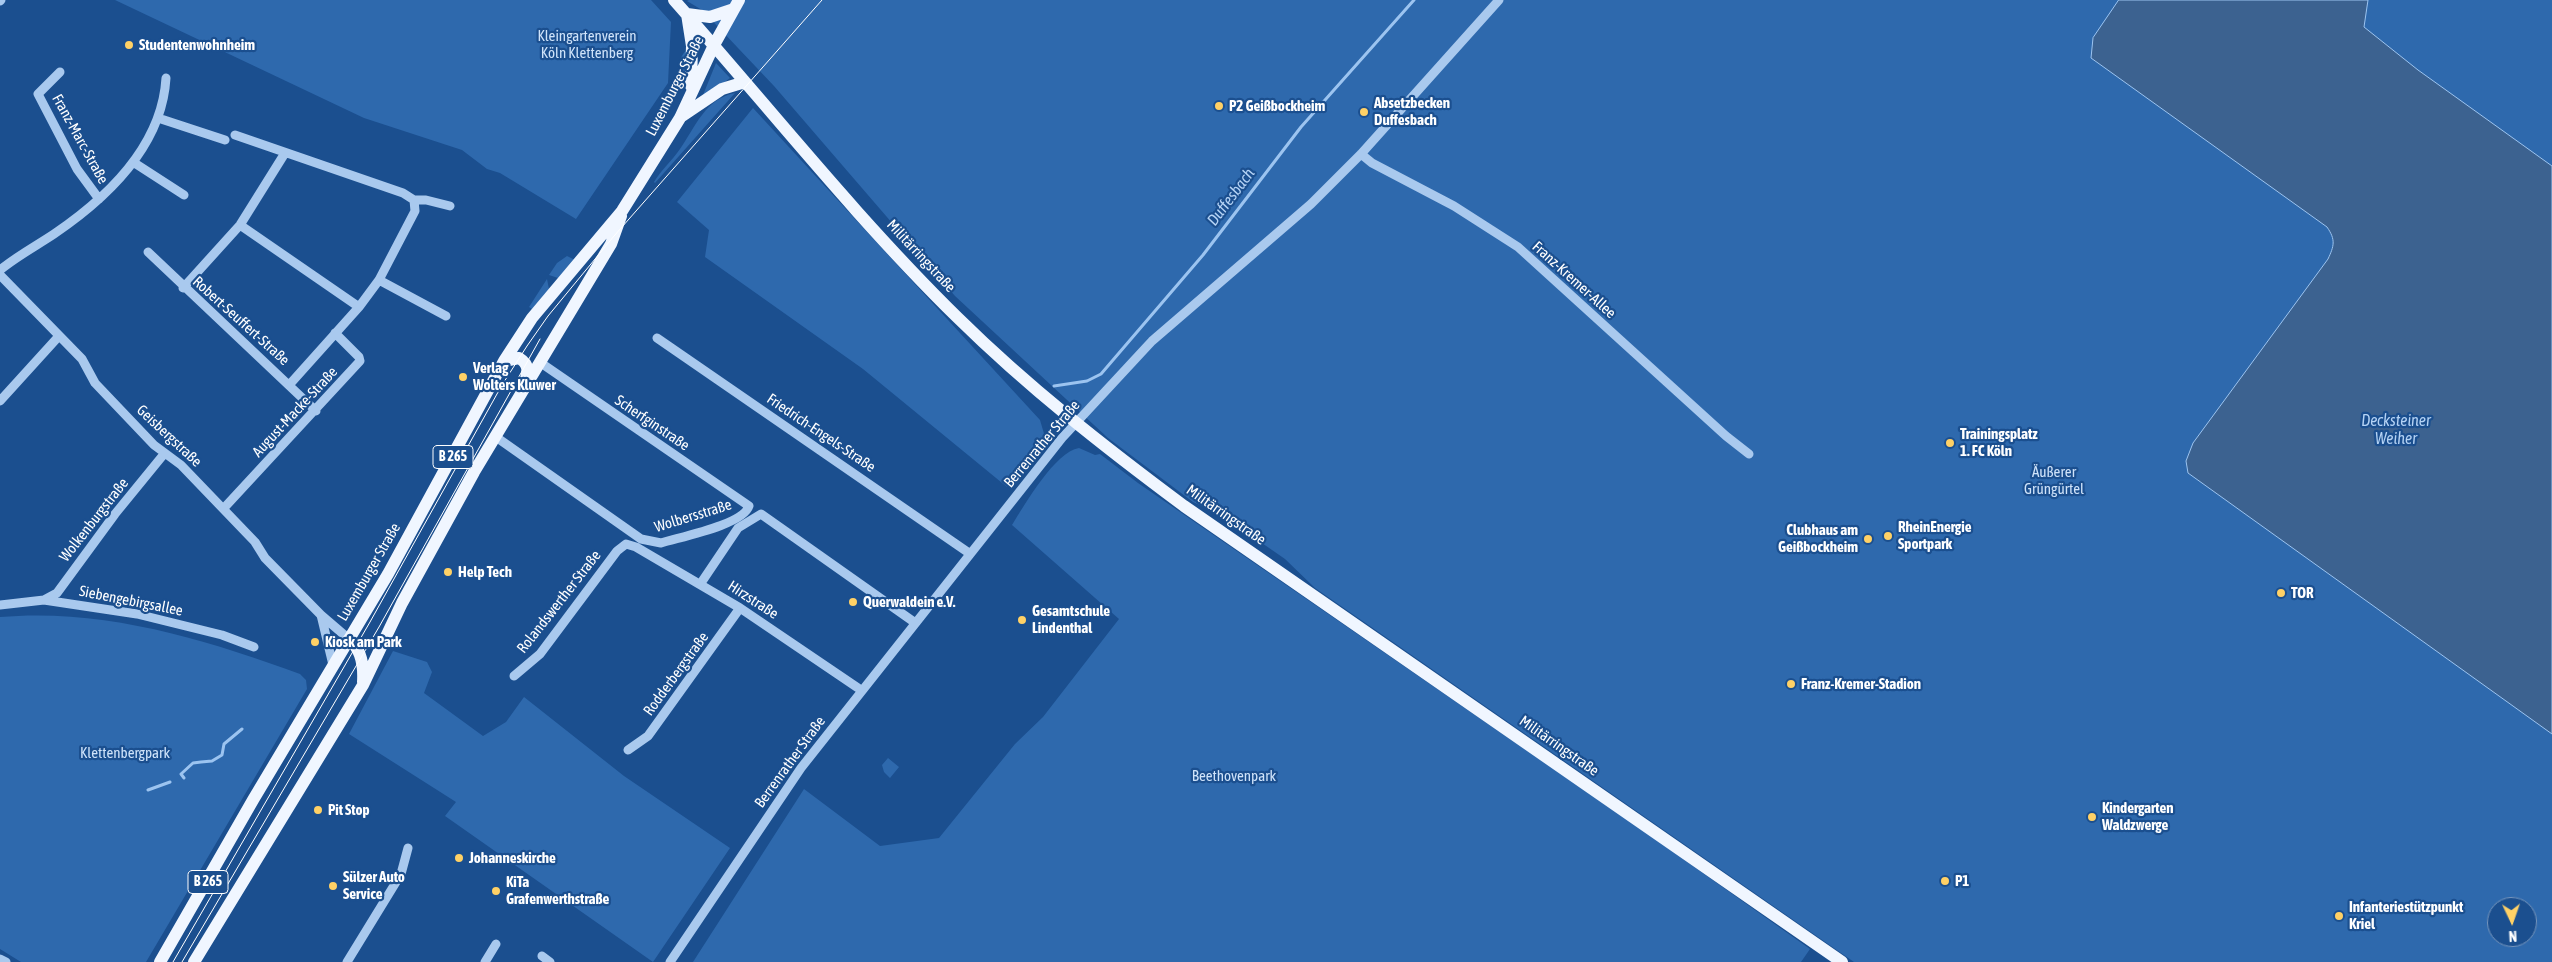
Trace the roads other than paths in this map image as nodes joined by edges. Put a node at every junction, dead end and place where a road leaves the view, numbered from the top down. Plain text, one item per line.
1 (674, 0) edge
2 (1499, 0) edge
3 (737, 4) edge
4 (687, 14) junction
5 (714, 45) junction
6 (60, 72) dead end
7 (166, 78) dead end
8 (745, 82) junction
9 (691, 95) junction
10 (158, 118) junction
11 (680, 118) junction
12 (234, 135) dead end
13 (226, 140) dead end
14 (285, 153) junction
15 (1361, 154) junction
16 (133, 162) junction
17 (184, 195) dead end
18 (98, 199) junction
19 (414, 200) junction
20 (450, 206) dead end
21 (622, 211) junction
22 (240, 225) junction
23 (148, 252) dead end
24 (0, 270) edge
25 (0, 275) edge
26 (379, 280) junction
27 (183, 288) junction
28 (359, 307) junction
29 (446, 316) dead end
30 (335, 333) junction
31 (59, 336) junction
32 (657, 338) dead end
33 (504, 361) junction
34 (541, 363) junction
35 (290, 384) junction
36 (524, 393) junction
37 (0, 401) edge
38 (316, 410) junction
39 (1076, 423) junction
40 (496, 438) junction
41 (164, 454) junction
42 (1749, 454) dead end
43 (749, 506) joint
44 (224, 508) junction
45 (626, 544) joint
46 (969, 553) junction
47 (701, 583) junction
48 (44, 600) junction
49 (0, 605) edge
50 (740, 608) junction
51 (321, 615) junction
52 (914, 622) junction
53 (385, 638) junction
54 (352, 642) junction
55 (254, 647) dead end
56 (333, 665) junction
57 (514, 676) dead end
58 (363, 685) junction
59 (861, 690) junction
60 (628, 750) dead end
61 (408, 848) dead end
62 (496, 944) dead end
63 (542, 956) dead end
64 (0, 958) edge
65 (6, 962) edge
66 (160, 962) edge
67 (194, 962) edge
68 (347, 962) edge
69 (485, 962) edge
70 (550, 962) edge
71 (670, 962) edge
72 (1842, 962) edge

1 - 4 main road, Militärringstraße
2 - 15 street, Berrenrather Straße
3 - 4 main road
3 - 5 main road, Luxemburger Straße / B 265
4 - 5 main road, Militärringstraße
4 - 9 main road
5 - 8 main road, Militärringstraße
5 - 9 main road, Luxemburger Straße / B 265
6 - 18 street, Franz-Marc-Straße
7 - 10 street, Franz-Marc-Straße
8 - 11 main road
8 - 39 main road, Militärringstraße
9 - 11 main road, Luxemburger Straße / B 265
10 - 13 street
10 - 16 street, Franz-Marc-Straße
11 - 21 main road, Luxemburger Straße / B 265
12 - 14 street
14 - 19 street
14 - 22 street
15 - 39 street, Berrenrather Straße
15 - 42 street, Franz-Kremer-Allee
16 - 17 street
16 - 18 street, Franz-Marc-Straße
18 - 24 street, Franz-Marc-Straße
19 - 20 street
19 - 26 street, August-Macke-Straße
21 - 33 main road, Luxemburger Straße / B 265
21 - 34 main road, Luxemburger Straße / B 265
22 - 27 street
22 - 28 street
23 - 27 street, Robert-Seuffert-Straße
25 - 31 street, Geisbergstraße
26 - 28 street, August-Macke-Straße
26 - 29 street
27 - 35 street, Robert-Seuffert-Straße
28 - 30 street, August-Macke-Straße
30 - 35 street, August-Macke-Straße
30 - 38 street, August-Macke-Straße
31 - 37 street
31 - 41 street, Geisbergstraße
32 - 46 street, Friedrich-Engels-Straße
33 - 36 main road
33 - 54 main road, Luxemburger Straße / B 265
34 - 36 main road, Luxemburger Straße / B 265
34 - 43 street, Scherfginstraße
35 - 38 street, Robert-Seuffert-Straße
36 - 40 main road, Luxemburger Straße / B 265
38 - 44 street, August-Macke-Straße
39 - 46 street, Berrenrather Straße
39 - 72 main road, Militärringstraße
40 - 43 street, Wolbersstraße
40 - 53 main road, Luxemburger Straße / B 265
41 - 44 street, Geisbergstraße
41 - 48 street, Wolkenburgstraße
44 - 51 street, Geisbergstraße
45 - 47 street, Hirzstraße
45 - 57 street, Rolandswerther Straße
46 - 52 street, Berrenrather Straße
47 - 50 street, Hirzstraße
47 - 52 street, Wolbersstraße
48 - 49 street, Siebengebirgsallee
48 - 55 street, Siebengebirgsallee
50 - 59 street, Hirzstraße
50 - 60 street, Rodderbergstraße
51 - 54 street, Geisbergstraße
51 - 56 street
52 - 59 street, Berrenrather Straße
53 - 54 main road
53 - 58 main road, Luxemburger Straße / B 265
54 - 56 main road, Luxemburger Straße / B 265
54 - 58 main road
56 - 66 main road, Luxemburger Straße / B 265
58 - 67 main road, Luxemburger Straße / B 265
59 - 71 street, Berrenrather Straße
61 - 68 street
62 - 69 street
63 - 70 street
64 - 65 street

